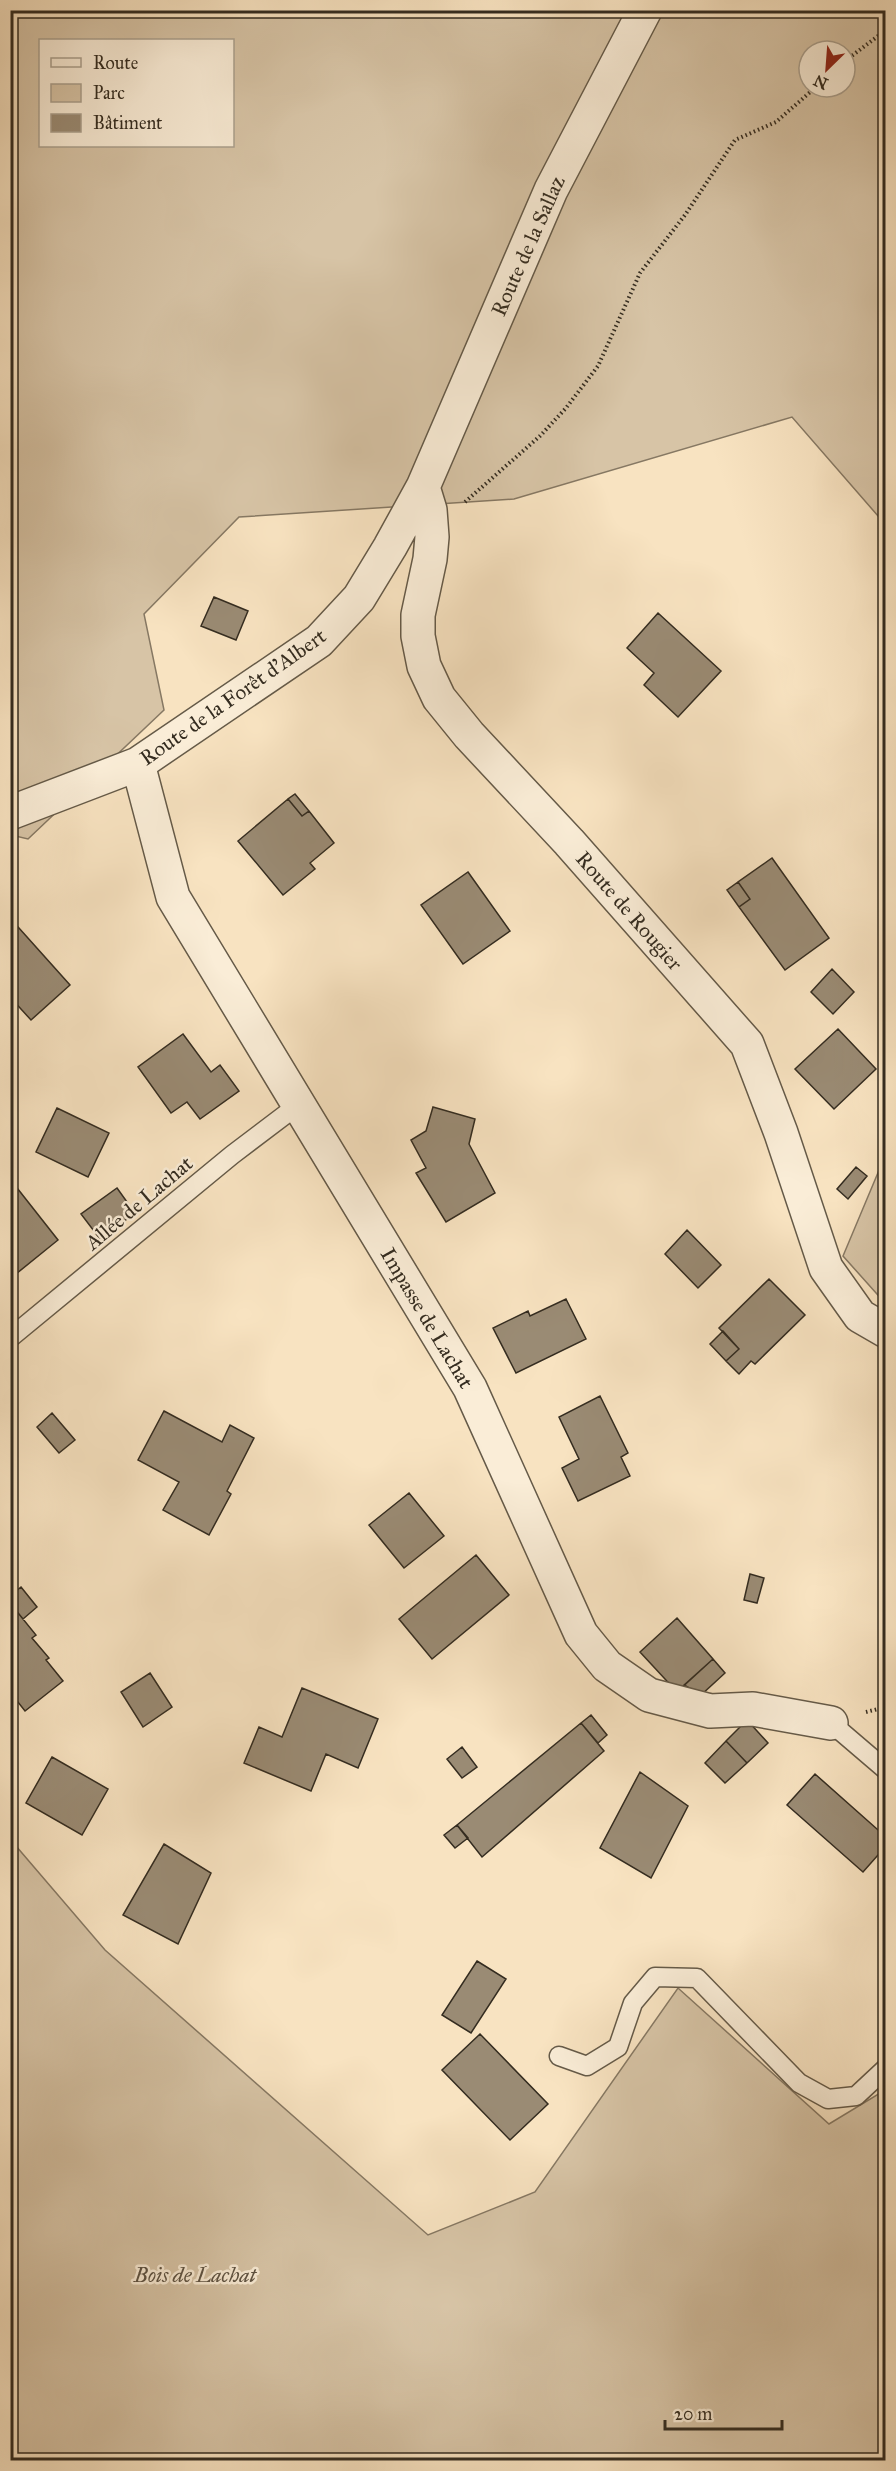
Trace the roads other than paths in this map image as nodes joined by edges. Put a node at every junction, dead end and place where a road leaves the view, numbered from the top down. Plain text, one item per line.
1 (645, 10) edge
2 (423, 487) junction
3 (138, 764) junction
4 (10, 813) edge
5 (298, 1105) junction
6 (885, 1331) edge
7 (10, 1338) edge
8 (831, 1723) joint
9 (885, 1770) edge
10 (559, 2056) dead end
11 (885, 2068) edge

1 - 2 street, Route de la Sallaz
2 - 3 street, Route de la Forêt d'Albert
2 - 6 street, Route de Rougier
3 - 4 street, Route de la Forêt d'Albert
3 - 5 street, Impasse de Lachat
5 - 7 lane, Allée de Lachat
5 - 8 street, Impasse de Lachat
8 - 9 lane
10 - 11 lane

